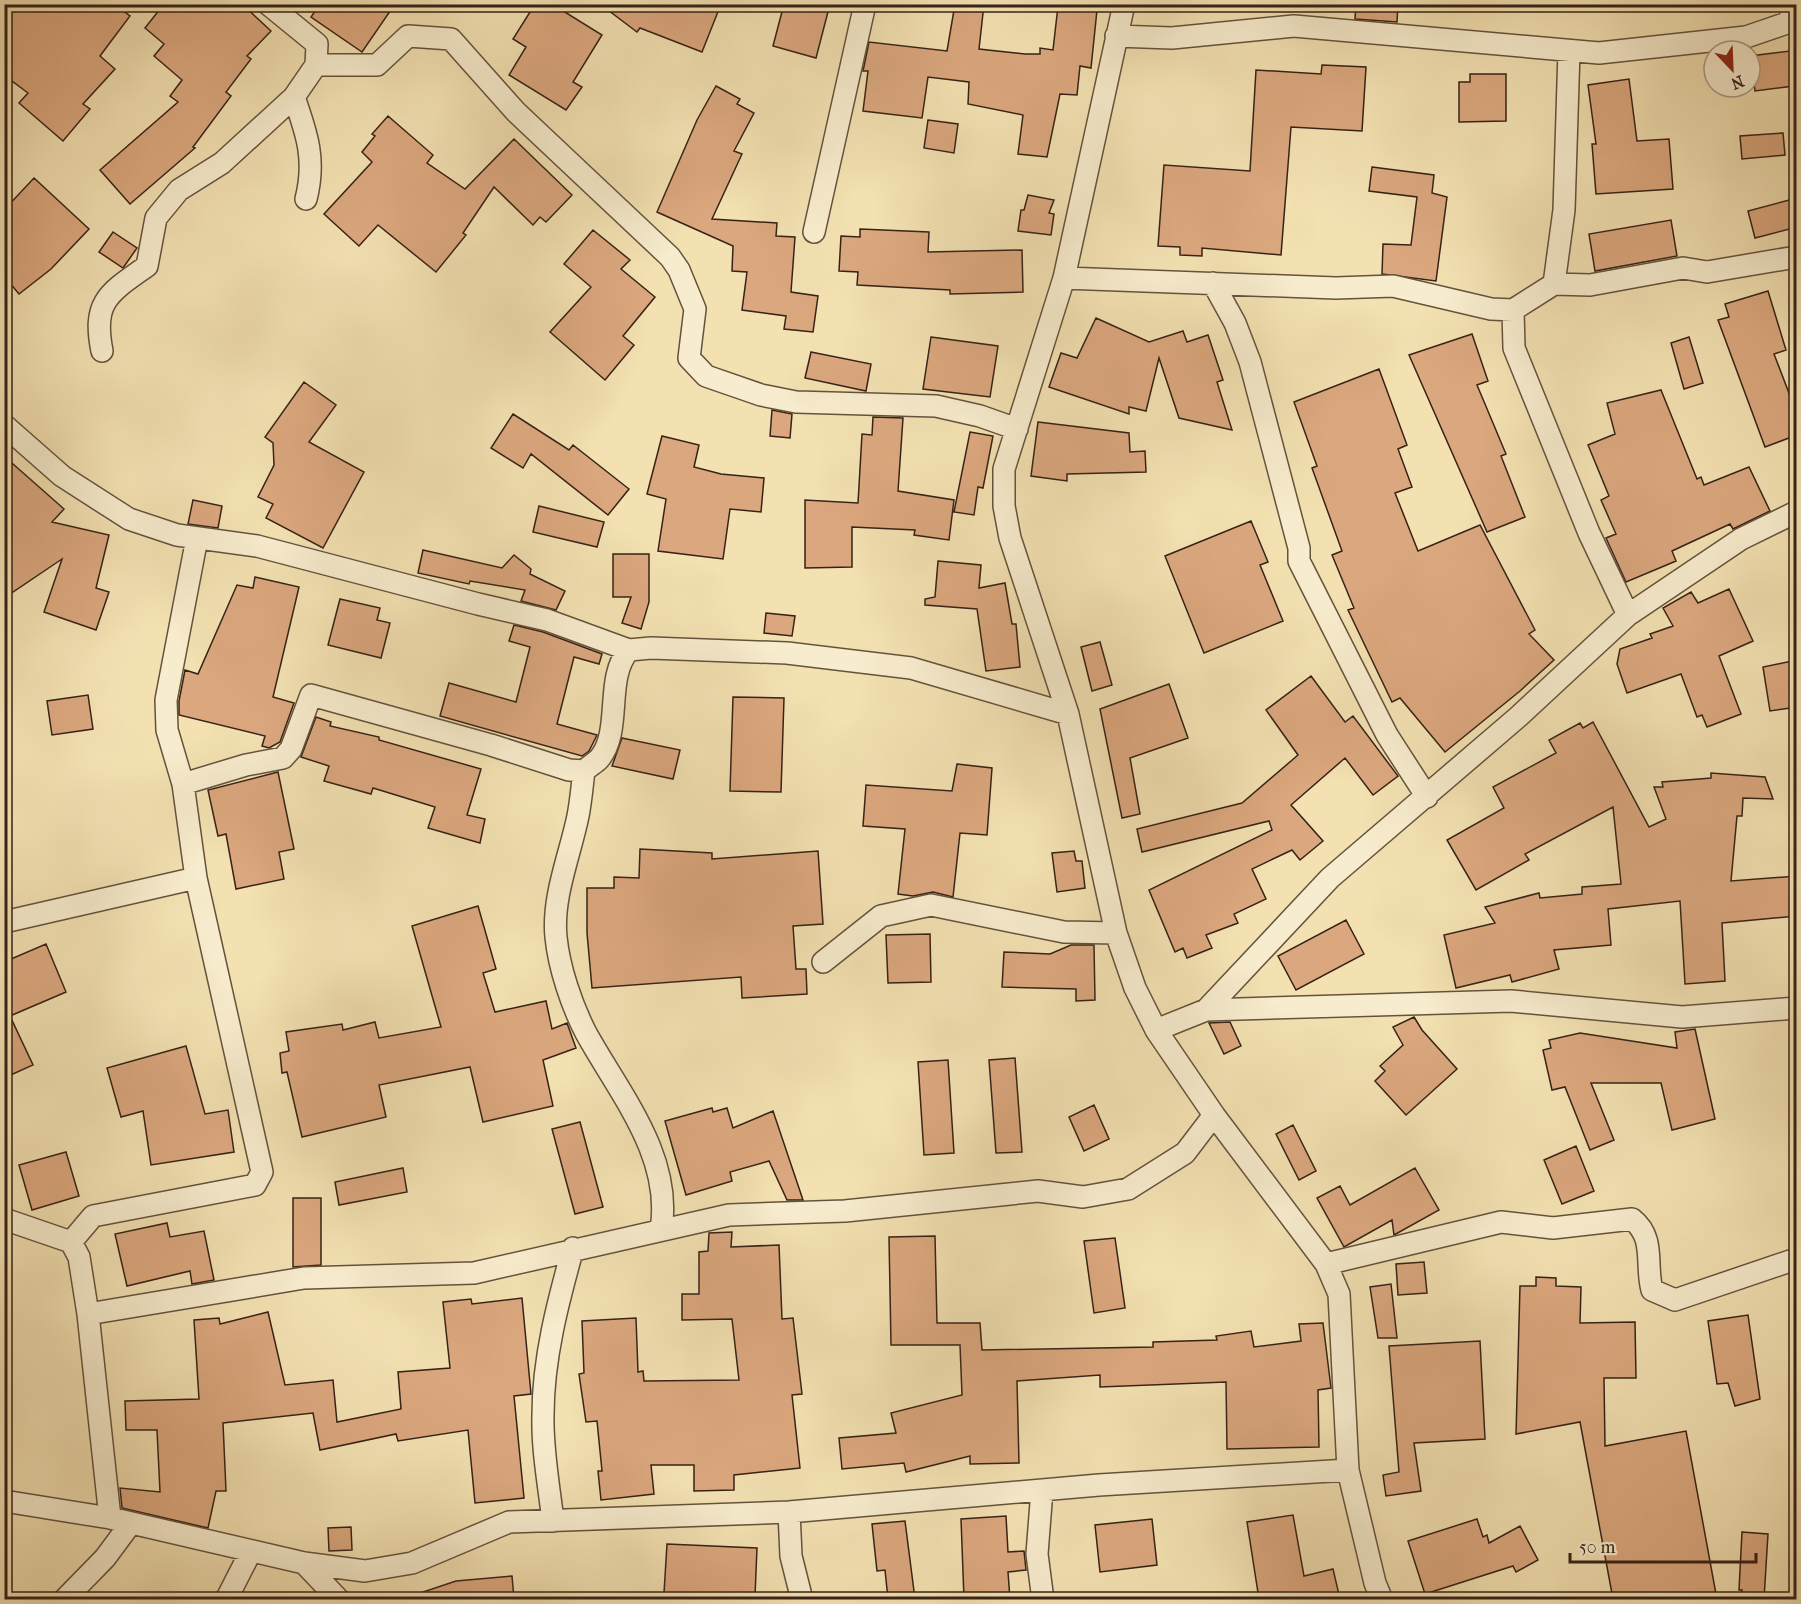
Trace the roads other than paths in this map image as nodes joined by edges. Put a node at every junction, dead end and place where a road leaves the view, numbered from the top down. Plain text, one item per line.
1 (268, 4) edge
2 (865, 4) edge
3 (1124, 4) edge
4 (1797, 8) edge
5 (1116, 36) junction
6 (1569, 51) junction
7 (316, 65) junction
8 (294, 97) junction
9 (306, 199) dead end
10 (814, 232) dead end
11 (1797, 257) edge
12 (1064, 278) junction
13 (1213, 283) junction
14 (1554, 284) junction
15 (1513, 310) junction
16 (102, 351) dead end
17 (4, 424) edge
18 (1017, 429) junction
19 (1797, 512) edge
20 (197, 538) junction
21 (1628, 615) junction
22 (629, 650) junction
23 (1068, 714) junction
24 (584, 771) junction
25 (183, 784) junction
26 (1427, 797) junction
27 (196, 878) junction
28 (4, 922) edge
29 (1116, 933) junction
30 (823, 962) dead end
31 (1797, 1008) edge
32 (1206, 1010) junction
33 (1156, 1030) junction
34 (1214, 1115) junction
35 (4, 1219) edge
36 (661, 1229) junction
37 (71, 1242) junction
38 (573, 1248) junction
39 (1797, 1259) edge
40 (1326, 1264) junction
41 (88, 1314) junction
42 (1347, 1470) junction
43 (1042, 1490) junction
44 (4, 1501) edge
45 (789, 1512) junction
46 (110, 1518) junction
47 (553, 1521) junction
48 (131, 1523) junction
49 (251, 1551) junction
50 (304, 1563) junction
51 (64, 1599) edge
52 (226, 1599) edge
53 (339, 1599) edge
54 (802, 1599) edge
55 (1043, 1599) edge
56 (1382, 1599) edge

1 - 7 street
2 - 10 street
3 - 5 street
4 - 6 street
5 - 6 street
5 - 12 street
6 - 14 street
7 - 8 street
7 - 18 street
8 - 9 street
8 - 16 street
11 - 14 street
12 - 13 street
12 - 18 street
13 - 15 street
13 - 26 street
14 - 15 street
15 - 21 street
17 - 20 street
18 - 23 street
19 - 21 street
20 - 22 street
20 - 25 street
21 - 26 street
22 - 23 street
22 - 24 street
23 - 29 street
24 - 25 street
24 - 36 street
25 - 27 street
26 - 32 street
27 - 28 street
27 - 37 street
29 - 30 street
29 - 33 street
31 - 32 street
32 - 33 street
33 - 34 street
34 - 36 street
34 - 40 street
35 - 37 street
36 - 38 street
37 - 41 street
38 - 41 street
38 - 47 street
39 - 40 street
40 - 42 street
41 - 46 street
42 - 43 street
42 - 56 street
43 - 45 street
43 - 55 street
44 - 46 street
45 - 47 street
45 - 54 street
46 - 48 street
47 - 50 street
48 - 49 street
48 - 51 street
49 - 50 street
49 - 52 street
50 - 53 street

